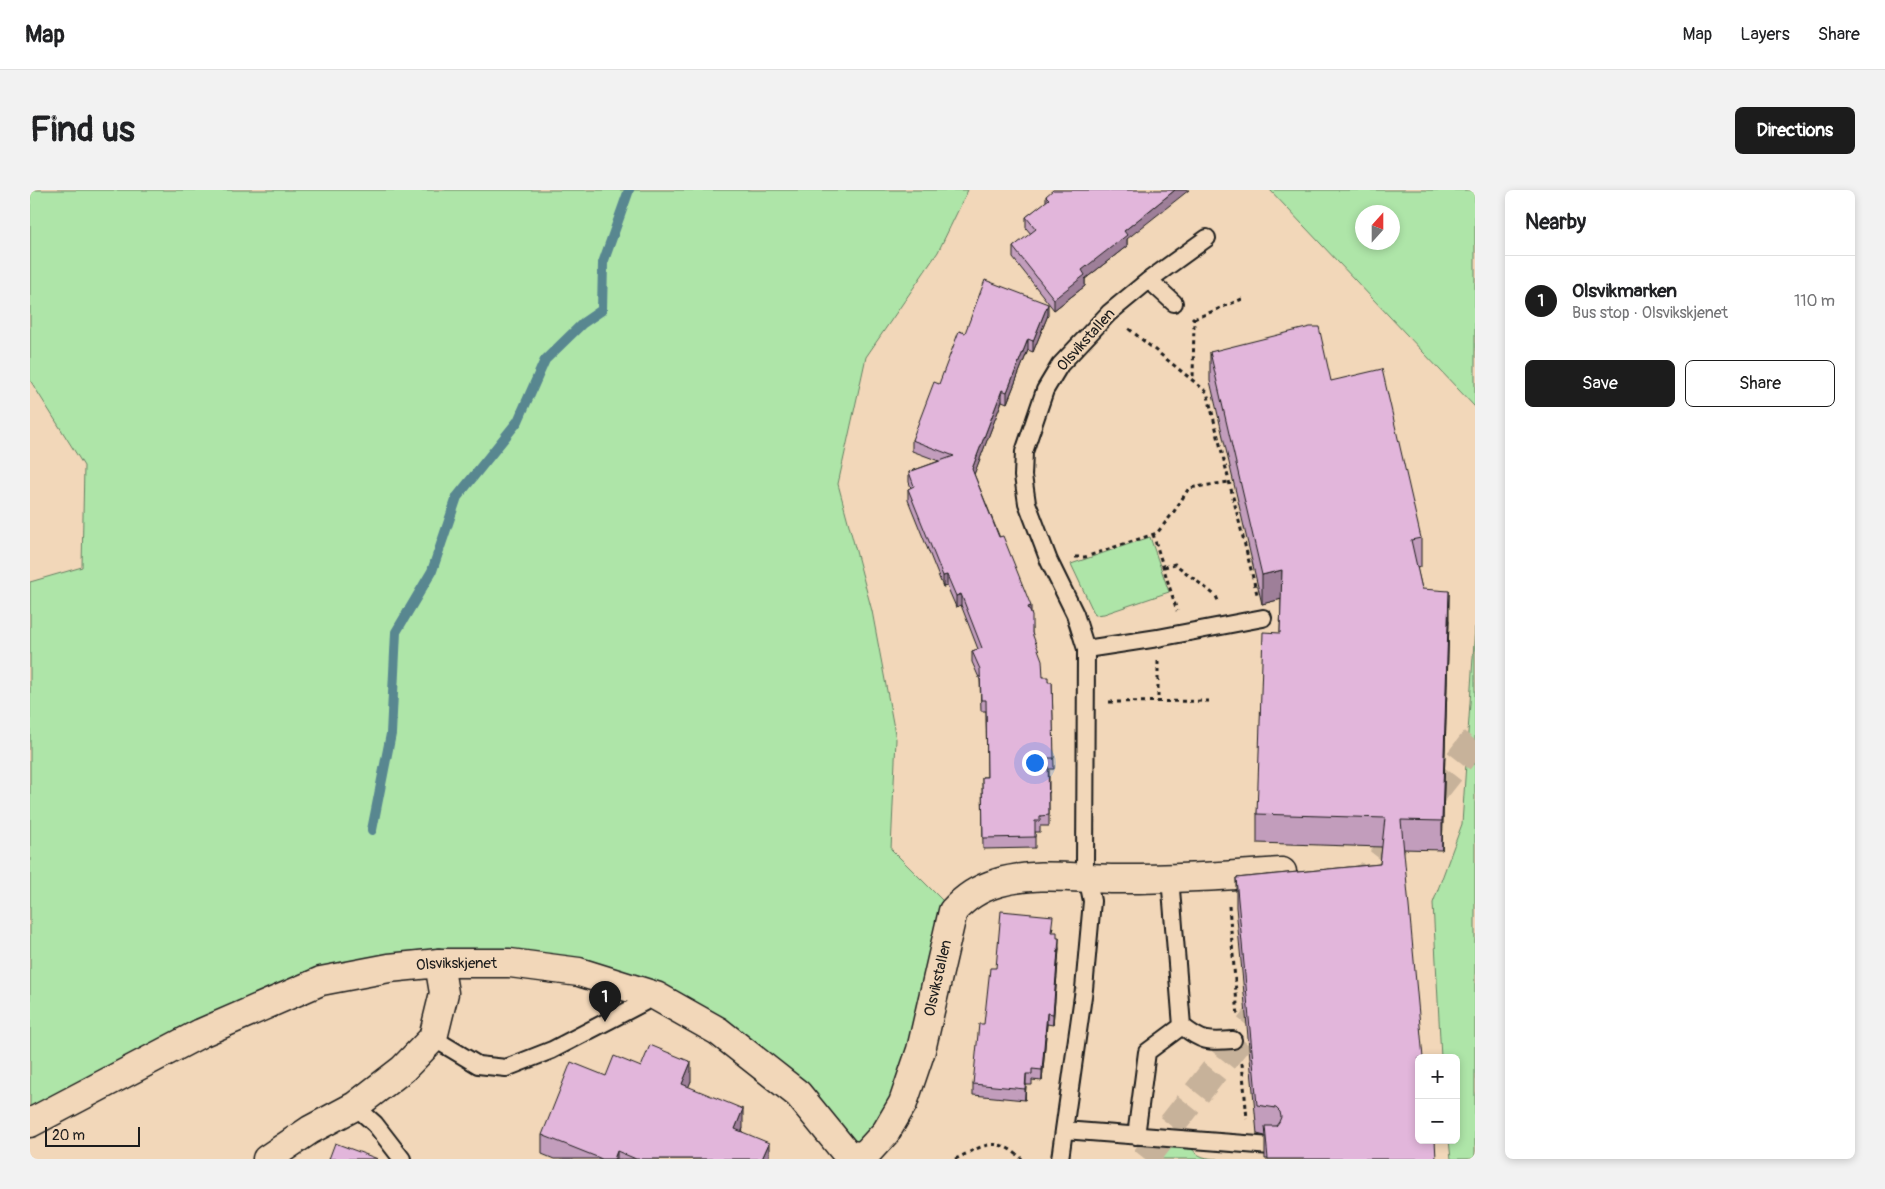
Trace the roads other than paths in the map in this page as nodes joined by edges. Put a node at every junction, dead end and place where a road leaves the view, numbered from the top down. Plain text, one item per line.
1 (1207, 238) dead end
2 (1148, 280) junction
3 (1174, 304) road end
4 (1263, 618) road end
5 (1086, 649) junction
6 (1282, 872) edge
7 (1170, 877) junction
8 (1088, 878) junction
9 (439, 963) junction
10 (656, 996) junction
11 (1182, 1026) junction
12 (1236, 1033) road end
13 (433, 1038) junction
14 (355, 1106) junction
15 (30, 1123) edge
16 (1064, 1130) junction
17 (1136, 1136) junction
18 (1271, 1146) edge
19 (849, 1157) edge
20 (267, 1159) edge
21 (402, 1159) edge
22 (1060, 1159) edge

1 - 2 lane, Olsvikstallen
2 - 3 lane
2 - 5 lane, Olsvikstallen
4 - 5 lane
5 - 8 lane, Olsvikstallen
6 - 7 street, Olsvikstallen
7 - 8 street, Olsvikstallen
7 - 11 lane
8 - 16 lane, Olsvikstallen
8 - 19 street, Olsvikstallen
9 - 10 street, Olsvikskjenet
9 - 13 street
9 - 15 street, Olsvikskjenet
10 - 13 lane
10 - 19 street, Olsvikskjenet
11 - 12 lane
11 - 17 lane
13 - 14 street
14 - 20 street
14 - 21 lane
16 - 17 lane
16 - 22 lane, Olsvikstallen
17 - 18 lane

